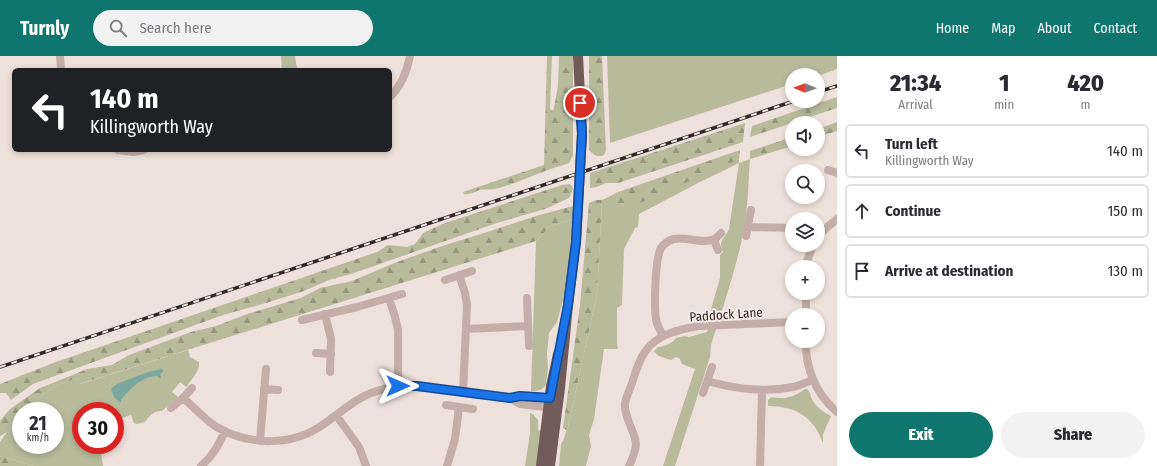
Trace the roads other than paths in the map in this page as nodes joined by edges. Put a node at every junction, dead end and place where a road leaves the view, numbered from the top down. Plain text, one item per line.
1 (60, 56) edge
2 (410, 56) edge
3 (578, 56) edge
4 (61, 68) edge
5 (392, 95) edge
6 (828, 170) dead end
7 (837, 175) edge
8 (751, 210) dead end
9 (837, 219) edge
10 (748, 227) junction
11 (785, 228) edge
12 (825, 229) edge
13 (721, 233) dead end
14 (746, 236) dead end
15 (714, 240) junction
16 (718, 250) dead end
17 (472, 271) dead end
18 (459, 275) junction
19 (445, 280) dead end
20 (402, 294) dead end
21 (389, 298) junction
22 (527, 298) dead end
23 (325, 314) junction
24 (302, 320) dead end
25 (785, 322) edge
26 (528, 326) junction
27 (466, 329) junction
28 (663, 336) junction
29 (528, 346) dead end
30 (806, 348) edge
31 (316, 353) dead end
32 (331, 354) junction
33 (712, 367) dead end
34 (266, 369) dead end
35 (330, 372) dead end
36 (813, 380) junction
37 (707, 381) junction
38 (398, 386) junction
39 (192, 388) dead end
40 (264, 389) junction
41 (278, 390) dead end
42 (762, 390) junction
43 (463, 393) junction
44 (703, 393) dead end
45 (184, 398) junction
46 (554, 404) junction
47 (446, 405) dead end
48 (459, 407) junction
49 (171, 408) dead end
50 (473, 409) dead end
51 (837, 412) edge
52 (336, 415) junction
53 (225, 431) junction
54 (260, 440) junction
55 (201, 466) edge
56 (366, 466) edge
57 (447, 466) edge
58 (541, 466) edge
59 (550, 466) edge
60 (629, 466) edge
61 (760, 466) edge

1 - 4 street
2 - 5 street
3 - 46 main road
6 - 7 street
8 - 10 street
9 - 12 street
10 - 11 street
10 - 14 street
13 - 15 street
15 - 16 street
15 - 28 street
17 - 18 street
18 - 19 street
18 - 27 street
20 - 21 street
21 - 23 street
21 - 38 street
22 - 26 street
23 - 24 street
23 - 32 street
25 - 28 street, Paddock Lane
26 - 27 street
26 - 29 street
27 - 43 street
28 - 60 street, Paddock Lane
30 - 36 street
31 - 32 street
32 - 35 street
33 - 37 street
34 - 40 street
36 - 42 street
36 - 51 street
37 - 42 street
37 - 44 street
38 - 43 street
38 - 52 street
39 - 45 street
40 - 41 street
40 - 54 street
42 - 61 street
43 - 46 street
45 - 49 street
45 - 53 street
46 - 58 main road
46 - 59 main road
47 - 48 street
48 - 50 street
48 - 57 street
52 - 54 street
52 - 56 street
53 - 54 street
53 - 55 street

